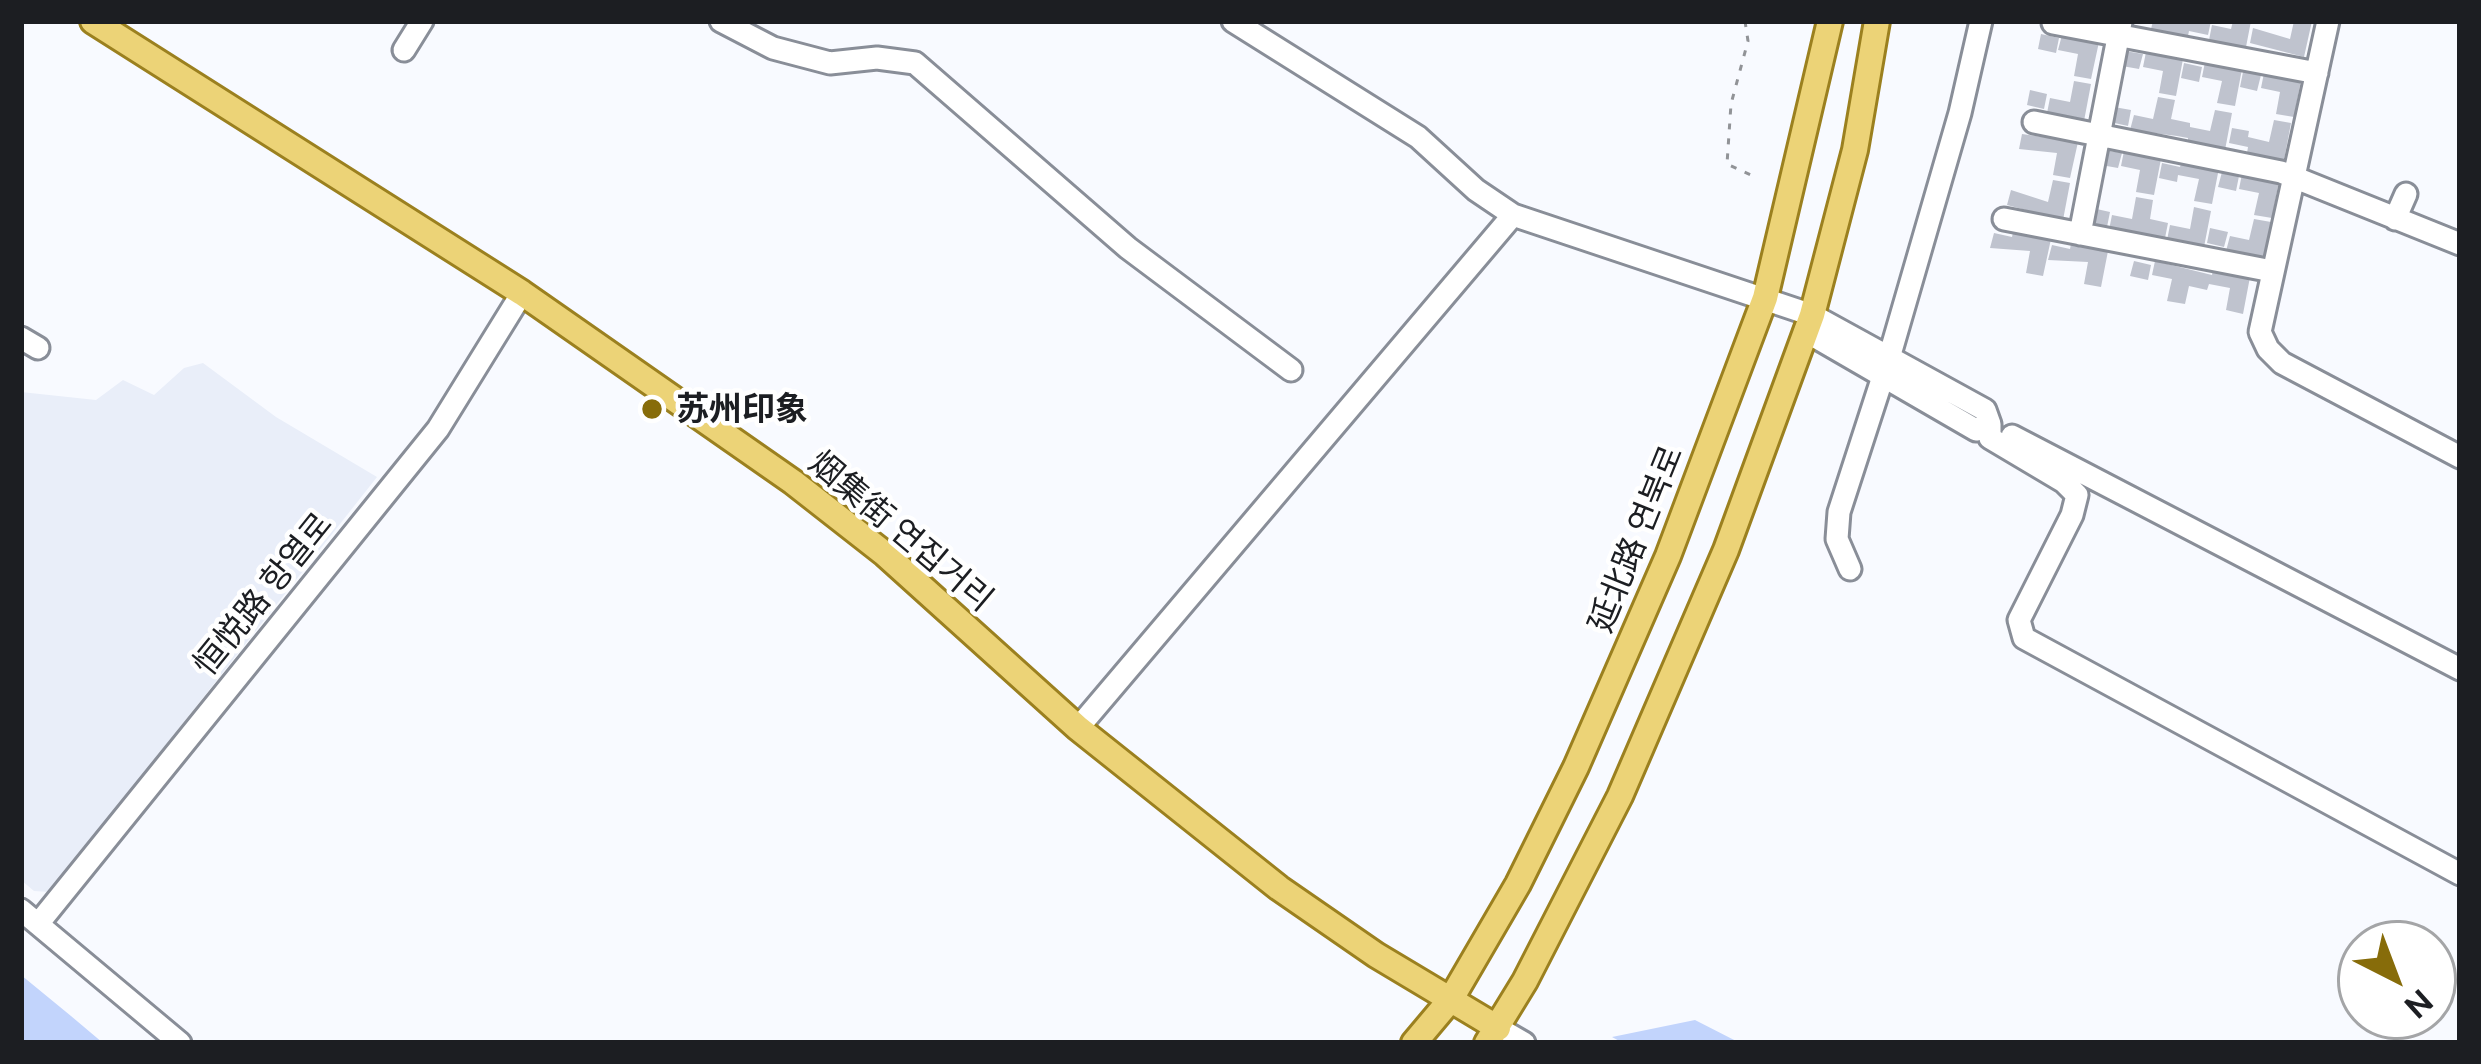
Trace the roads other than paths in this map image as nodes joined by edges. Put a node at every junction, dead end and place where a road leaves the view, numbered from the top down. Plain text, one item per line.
1 (93, 21) edge
2 (422, 21) edge
3 (721, 21) edge
4 (1233, 21) edge
5 (1829, 21) edge
6 (1877, 21) edge
7 (1982, 21) edge
8 (2328, 21) edge
9 (2053, 23) edge
10 (2120, 28) edge
11 (404, 50) dead end
12 (2318, 73) junction
13 (2034, 122) dead end
14 (2099, 134) junction
15 (2296, 179) junction
16 (2406, 194) dead end
17 (1513, 215) junction
18 (2003, 219) dead end
19 (2396, 219) junction
20 (2080, 233) junction
21 (2460, 244) edge
22 (2272, 271) junction
23 (522, 293) junction
24 (1766, 298) junction
25 (1809, 323) junction
26 (1886, 367) junction
27 (1291, 370) dead end
28 (1990, 424) junction
29 (2460, 457) edge
30 (1850, 569) dead end
31 (2460, 669) edge
32 (1078, 728) junction
33 (2460, 874) edge
34 (29, 917) edge
35 (1451, 999) junction
36 (1493, 1036) edge
37 (180, 1043) edge
38 (1414, 1043) edge
39 (1523, 1043) edge

1 - 23 main road, 烟集街 연집거리
2 - 11 street
3 - 27 street
4 - 17 street
5 - 24 main road, 延北路 연북로
6 - 25 main road
7 - 26 street
8 - 12 street
9 - 10 street
10 - 12 street
10 - 14 street
12 - 15 street
13 - 14 street
14 - 15 street
14 - 20 street
15 - 19 street
15 - 22 street
16 - 19 street
17 - 24 street
17 - 32 street
18 - 20 street
19 - 21 street
20 - 22 street
22 - 29 street
23 - 32 main road, 烟集街 연집거리
23 - 34 street, 恒悦路 항열로
24 - 25 street
24 - 35 main road, 延北路 연북로
25 - 26 street
25 - 36 main road
26 - 28 street
26 - 30 street
28 - 31 street
28 - 33 street
32 - 35 main road, 烟集街 연집거리
34 - 37 street
35 - 36 main road, 烟集街 연집거리
35 - 38 main road, 延北路 연북로
36 - 39 street, 烟集街 연집거리

